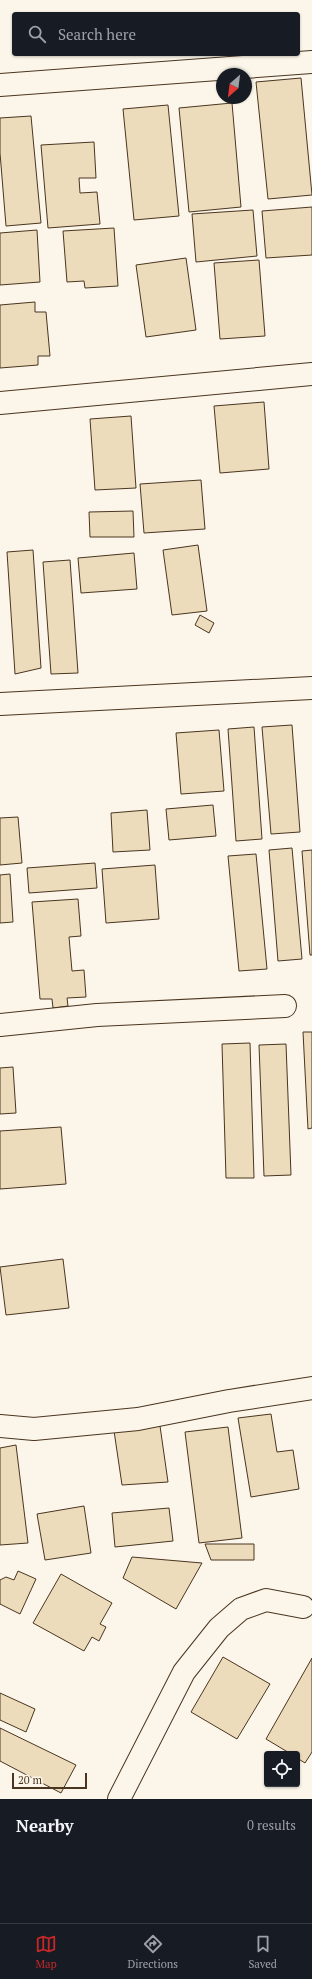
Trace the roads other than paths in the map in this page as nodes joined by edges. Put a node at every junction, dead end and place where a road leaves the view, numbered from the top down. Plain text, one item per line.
1 (312, 62) edge
2 (0, 85) edge
3 (312, 374) edge
4 (0, 404) edge
5 (312, 688) edge
6 (0, 704) edge
7 (285, 1006) dead end
8 (0, 1025) edge
9 (312, 1388) edge
10 (0, 1426) edge
11 (303, 1607) dead end
12 (119, 1799) edge

1 - 2 street
3 - 4 street
5 - 6 street
7 - 8 street
9 - 10 street
11 - 12 street

